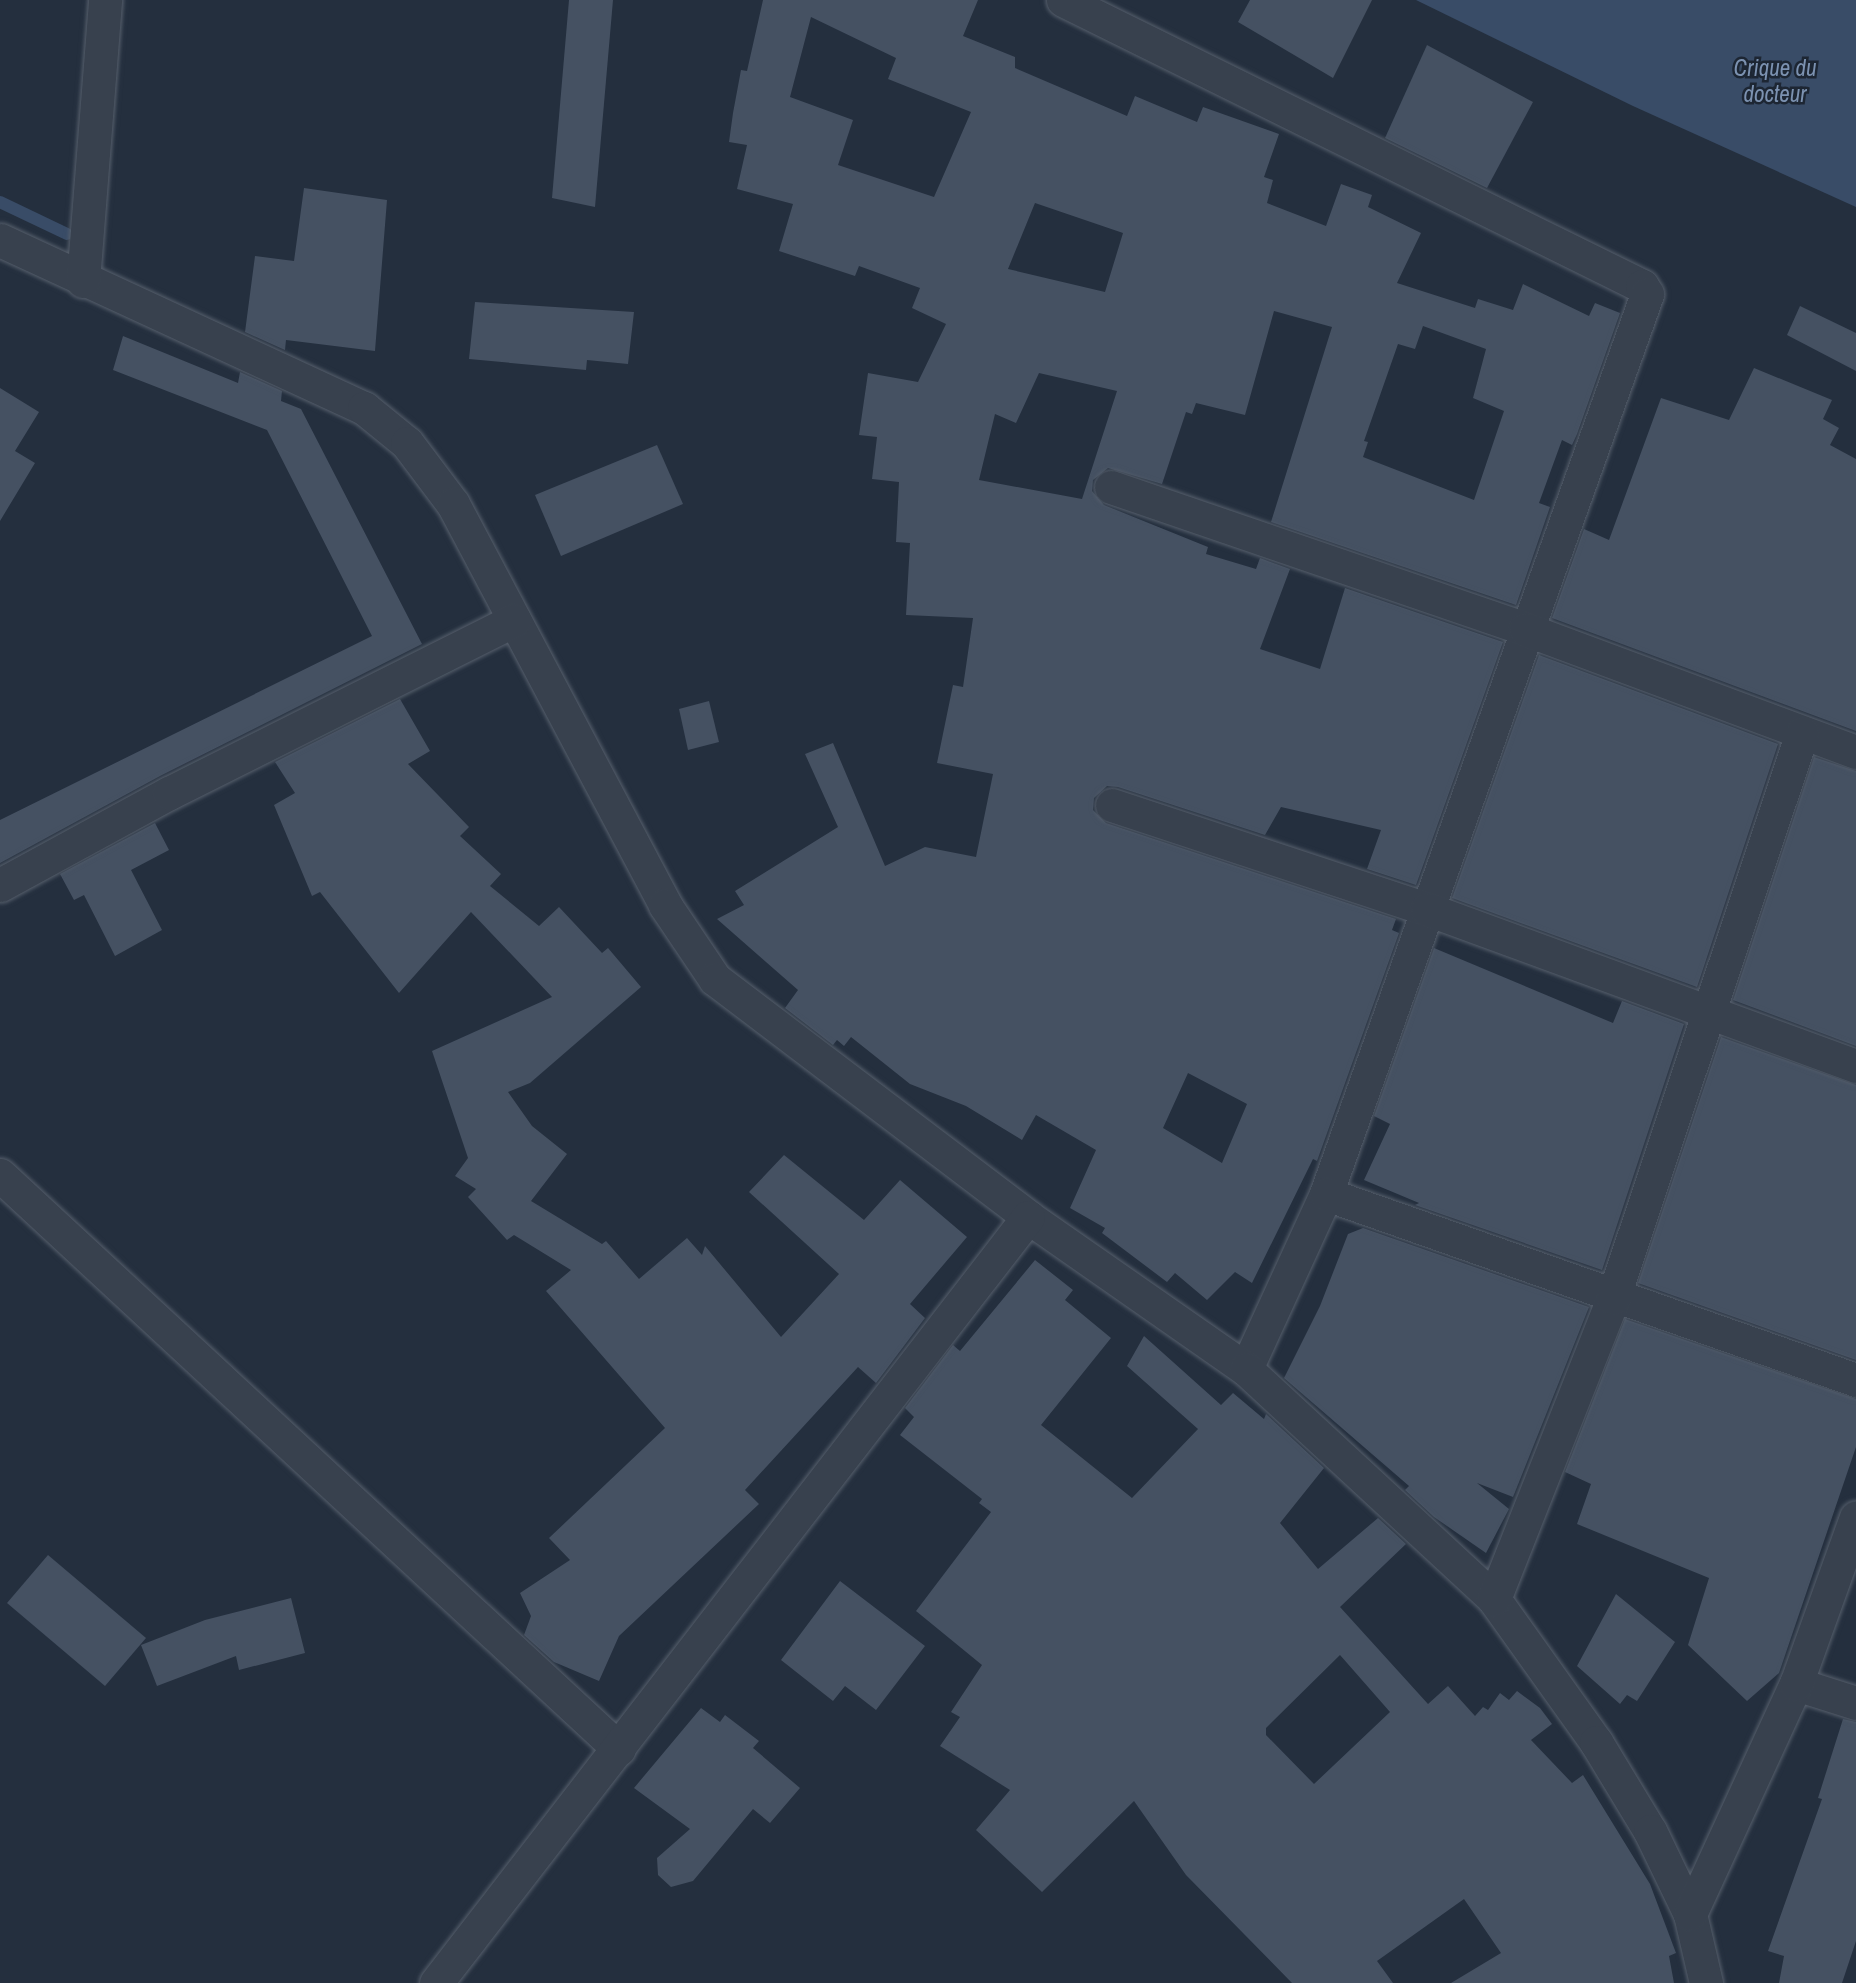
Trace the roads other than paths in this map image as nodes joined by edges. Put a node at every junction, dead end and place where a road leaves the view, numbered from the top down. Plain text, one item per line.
1 (105, 0) edge
2 (1063, 0) edge
3 (0, 240) edge
4 (83, 281) junction
5 (1111, 487) dead end
6 (514, 620) junction
7 (1525, 629) junction
8 (1802, 733) junction
9 (1856, 752) edge
10 (1112, 805) dead end
11 (0, 885) edge
12 (1427, 909) junction
13 (1708, 1016) junction
14 (1856, 1066) edge
15 (0, 1175) edge
16 (1326, 1194) junction
17 (1028, 1217) junction
18 (1613, 1298) junction
19 (1246, 1368) junction
20 (1856, 1380) edge
21 (1856, 1517) edge
22 (1494, 1599) junction
23 (1796, 1684) junction
24 (1856, 1703) edge
25 (619, 1749) junction
26 (1690, 1914) junction
27 (436, 1983) edge
28 (1706, 1983) edge

1 - 4 street
2 - 7 street
3 - 4 street
4 - 6 street
5 - 7 street
6 - 11 street
6 - 17 street
7 - 8 street
7 - 12 street
8 - 9 street
8 - 13 street
10 - 12 street
12 - 13 street
12 - 16 street
13 - 14 street
13 - 18 street
15 - 25 street
16 - 18 street
16 - 19 street
17 - 19 street
17 - 25 street
18 - 20 street
18 - 22 street
19 - 22 street
21 - 23 street
22 - 26 street
23 - 24 street
23 - 26 street
25 - 27 street
26 - 28 street

